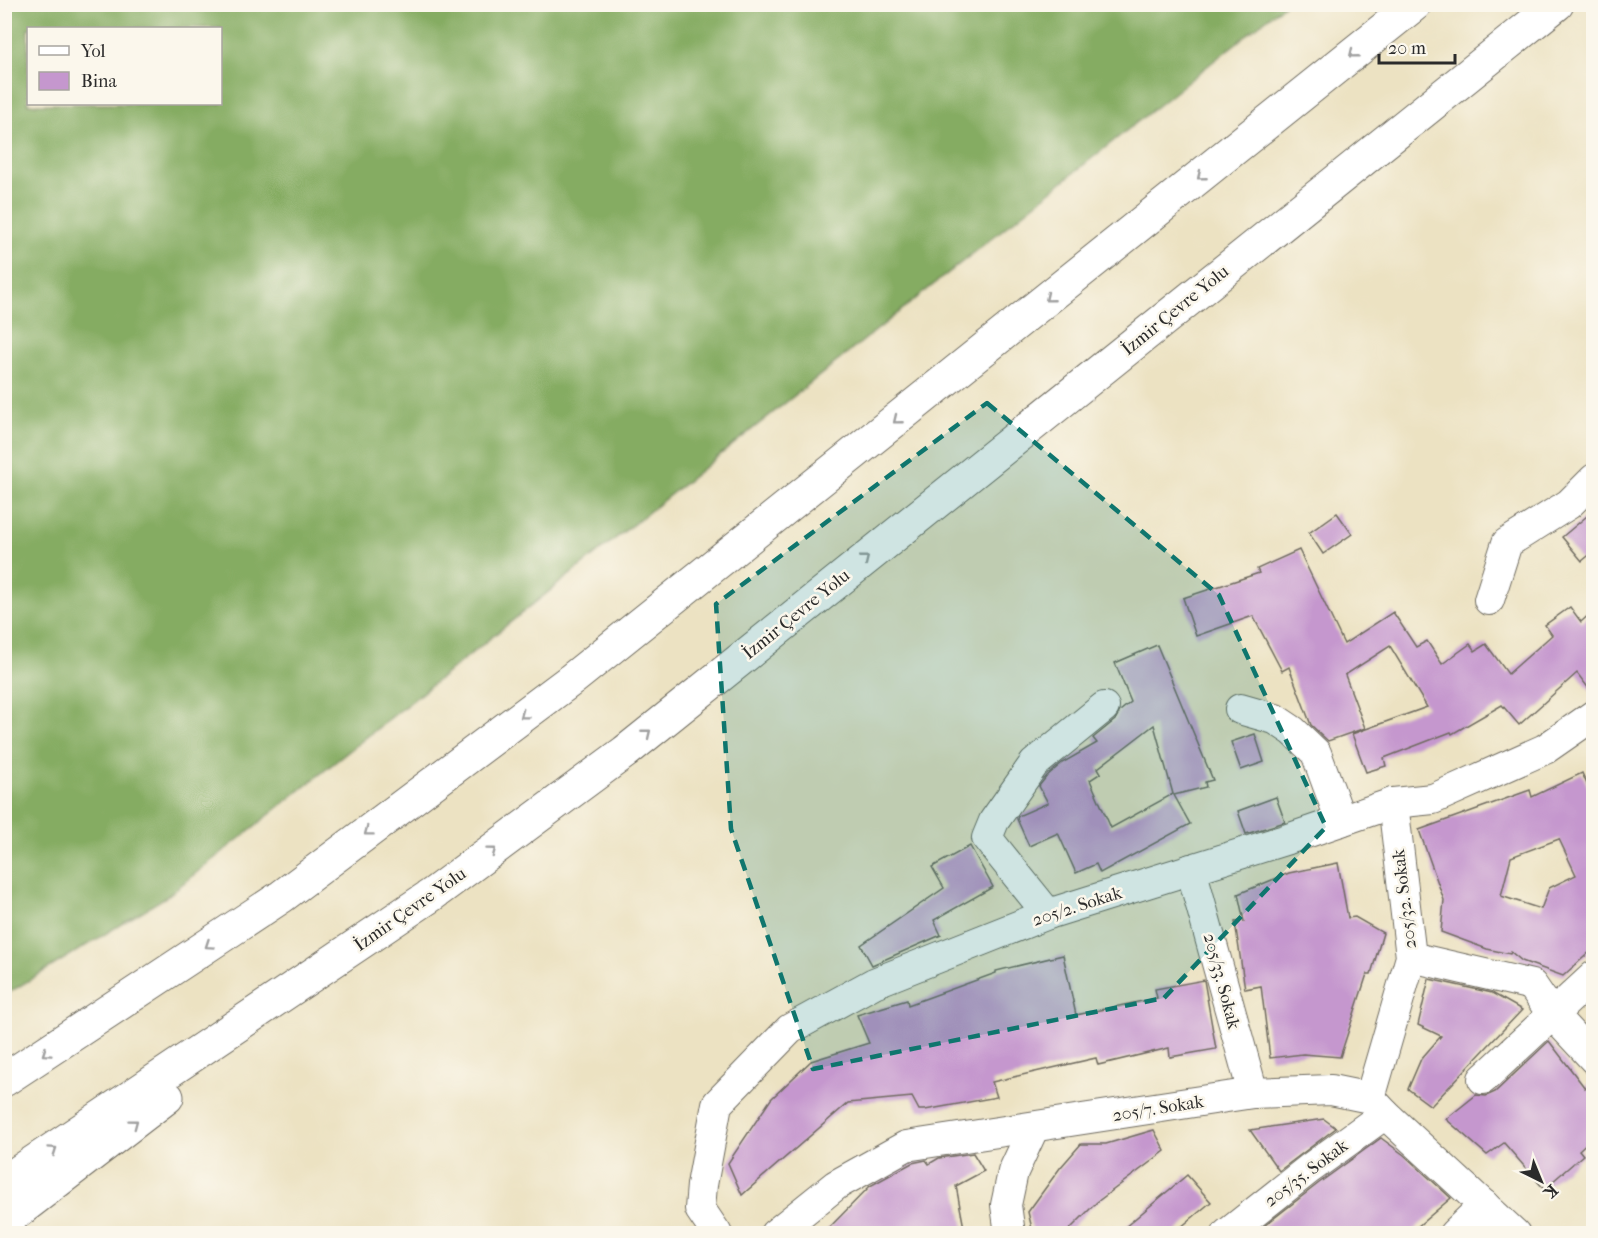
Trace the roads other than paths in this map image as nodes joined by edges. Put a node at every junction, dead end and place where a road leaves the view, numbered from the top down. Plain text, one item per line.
1 (1416, 4) edge
2 (1557, 4) edge
3 (1593, 479) edge
4 (1489, 600) dead end
5 (1104, 707) dead end
6 (1240, 709) dead end
7 (1593, 715) edge
8 (1393, 803) junction
9 (1341, 821) junction
10 (1191, 869) junction
11 (433, 894) junction
12 (1048, 914) junction
13 (1411, 957) junction
14 (1593, 976) edge
15 (1551, 1014) junction
16 (1593, 1059) edge
17 (1483, 1079) dead end
18 (4, 1080) edge
19 (1253, 1093) junction
20 (1377, 1106) junction
21 (1034, 1127) junction
22 (4, 1182) edge
23 (1484, 1205) junction
24 (4, 1222) edge
25 (717, 1233) edge
26 (775, 1233) edge
27 (1010, 1233) edge
28 (1227, 1233) edge
29 (1454, 1233) edge
30 (1515, 1233) edge

1 -> 18 highway
11 -> 2 highway, İzmir Çevre Yolu
3 - 4 street
5 - 12 street
6 - 9 street
7 - 8 street, 205/2. Sokak
8 - 9 street, 205/2. Sokak
8 - 13 street, 205/32. Sokak
9 - 10 street, 205/2. Sokak
10 - 12 street, 205/2. Sokak
10 - 19 street, 205/33. Sokak
22 -> 11 highway, İzmir Çevre Yolu
24 -> 11 highway
12 - 25 street, 205/2. Sokak
13 - 15 street
13 - 20 street, 205/32. Sokak
14 - 15 street
15 - 16 street
15 - 17 street
19 - 20 street, 205/7. Sokak
19 - 21 street, 205/7. Sokak
20 - 23 street
20 - 28 street, 205/35. Sokak
21 - 26 street, 205/7. Sokak
21 - 27 street
23 - 29 street
23 - 30 street

